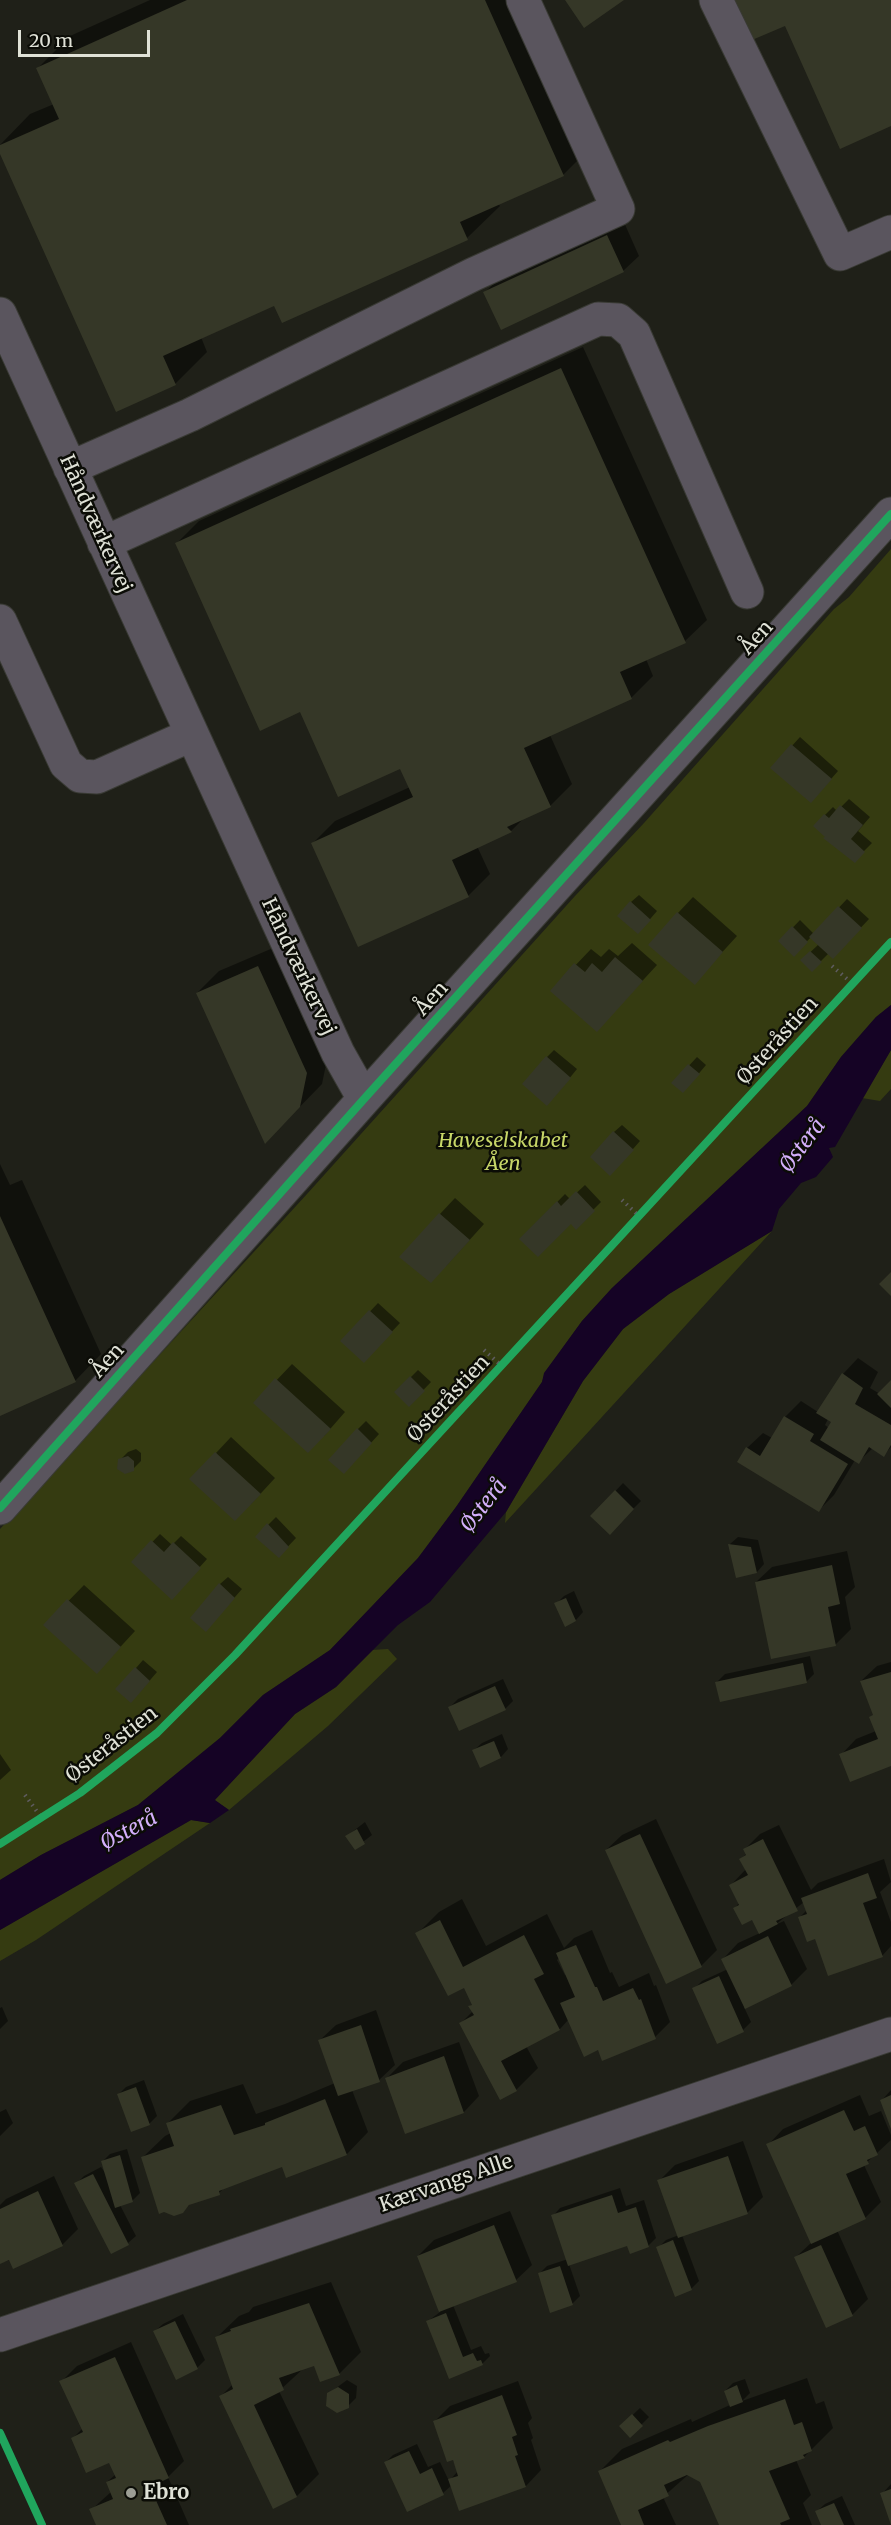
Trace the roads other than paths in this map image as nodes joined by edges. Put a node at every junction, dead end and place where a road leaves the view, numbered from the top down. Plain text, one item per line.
1 (523, 0) edge
2 (716, 0) edge
3 (891, 232) edge
4 (0, 314) edge
5 (70, 468) junction
6 (891, 514) edge
7 (104, 543) junction
8 (747, 592) dead end
9 (0, 621) edge
10 (190, 735) junction
11 (364, 1099) junction
12 (0, 1508) edge
13 (891, 2034) edge
14 (0, 2336) edge

1 - 5 street
2 - 3 street
4 - 5 street, Håndværkervej
5 - 7 street, Håndværkervej
6 - 11 street, Åen
7 - 8 street
7 - 10 street, Håndværkervej
9 - 10 street
10 - 11 street, Håndværkervej
11 - 12 street, Åen
13 - 14 street, Kærvangs Alle

